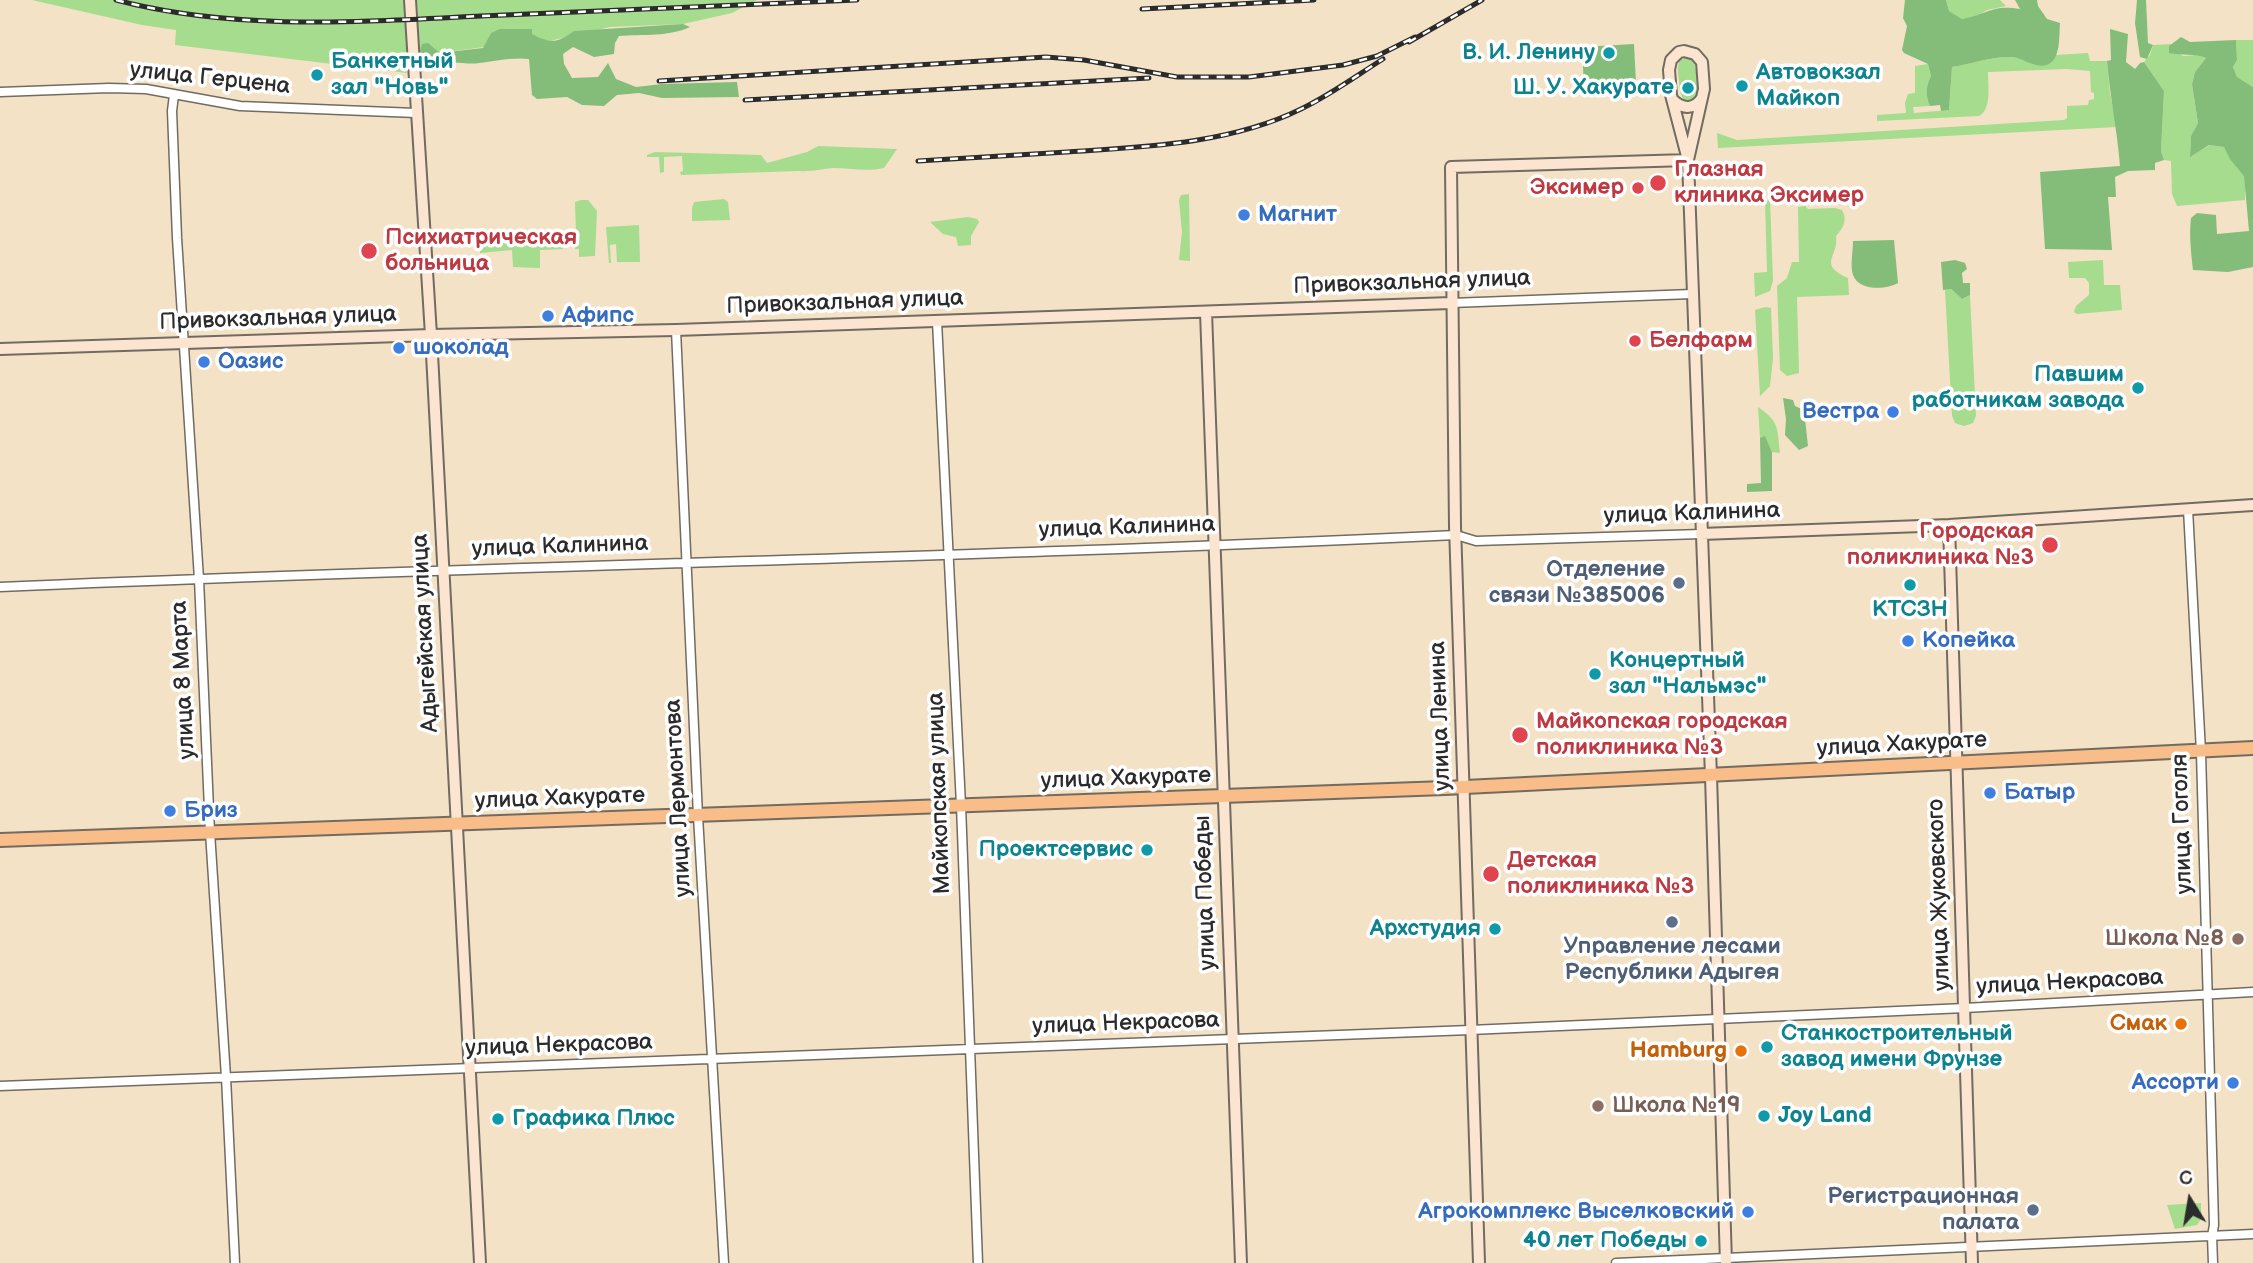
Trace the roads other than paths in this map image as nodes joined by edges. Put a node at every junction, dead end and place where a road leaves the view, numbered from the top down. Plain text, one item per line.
1 (410, 0) edge
2 (0, 92) edge
3 (174, 95) junction
4 (1703, 97) junction
5 (1673, 100) junction
6 (416, 113) junction
7 (1688, 160) junction
8 (1692, 294) junction
9 (1451, 303) junction
10 (1206, 313) junction
11 (937, 321) junction
12 (676, 330) junction
13 (431, 335) junction
14 (185, 343) junction
15 (0, 349) edge
16 (2253, 505) edge
17 (2188, 509) junction
18 (1949, 525) junction
19 (1701, 534) junction
20 (1456, 535) junction
21 (1214, 547) junction
22 (948, 555) junction
23 (687, 564) junction
24 (443, 572) junction
25 (198, 579) junction
26 (0, 587) edge
27 (2253, 748) edge
28 (2200, 752) junction
29 (1956, 763) junction
30 (1711, 776) junction
31 (1465, 788) junction
32 (1224, 797) junction
33 (961, 806) junction
34 (698, 816) junction
35 (457, 824) junction
36 (210, 832) junction
37 (0, 840) edge
38 (2253, 992) edge
39 (2208, 994) junction
40 (1965, 1008) junction
41 (1718, 1019) junction
42 (1470, 1030) junction
43 (1232, 1039) junction
44 (969, 1049) junction
45 (712, 1059) junction
46 (469, 1069) junction
47 (226, 1077) junction
48 (0, 1086) edge
49 (2253, 1234) edge
50 (2212, 1236) junction
51 (1972, 1247) junction
52 (1726, 1260) edge
53 (235, 1263) edge
54 (480, 1263) edge
55 (724, 1263) edge
56 (978, 1263) edge
57 (1241, 1263) edge
58 (1479, 1263) edge
59 (1616, 1263) edge
60 (1972, 1263) edge
61 (2213, 1263) edge

1 - 6 street, Адыгейская улица
2 - 3 street, улица Герцена
3 - 6 street, улица Герцена
3 - 14 street, улица 8 Марта
4 - 5 street
4 - 5 street
4 - 7 street
5 - 7 street
6 - 13 street, Адыгейская улица
7 - 8 street
7 - 9 street, улица Ленина
8 - 9 street, Привокзальная улица
8 - 19 street
9 - 10 street, Привокзальная улица
9 - 20 street, улица Ленина
10 - 11 street, Привокзальная улица
10 - 21 street, улица Победы
11 - 12 street, Привокзальная улица
11 - 22 street, Майкопская улица
12 - 13 street, Привокзальная улица
12 - 23 street, улица Лермонтова
13 - 14 street, Привокзальная улица
13 - 24 street, Адыгейская улица
14 - 15 street, Привокзальная улица
14 - 25 street, улица 8 Марта
16 - 17 street, улица Калинина
17 - 18 street, улица Калинина
17 - 28 street, улица Гоголя
18 - 19 street, улица Калинина
18 - 29 street, улица Жуковского
19 - 20 street, улица Калинина
19 - 30 street
20 - 21 street, улица Калинина
20 - 31 street, улица Ленина
21 - 22 street, улица Калинина
21 - 32 street, улица Победы
22 - 23 street, улица Калинина
22 - 33 street, Майкопская улица
23 - 24 street, улица Калинина
23 - 34 street, улица Лермонтова
24 - 25 street, улица Калинина
24 - 35 street, Адыгейская улица
25 - 26 street, улица Калинина
25 - 36 street, улица 8 Марта
27 - 28 main road, улица Хакурате
28 - 29 main road, улица Хакурате
28 - 39 street, улица Гоголя
29 - 30 main road, улица Хакурате
29 - 40 street, улица Жуковского
30 - 31 main road, улица Хакурате
30 - 41 street
31 - 32 main road, улица Хакурате
31 - 42 street, улица Ленина
32 - 33 main road, улица Хакурате
32 - 43 street, улица Победы
33 - 34 main road, улица Хакурате
33 - 44 street, Майкопская улица
34 - 35 main road, улица Хакурате
34 - 45 street, улица Лермонтова
35 - 36 main road, улица Хакурате
35 - 46 street, Адыгейская улица
36 - 37 main road, улица Хакурате
36 - 47 street, улица 8 Марта
38 - 39 street, улица Некрасова
39 - 40 street, улица Некрасова
39 - 50 street, улица Гоголя
40 - 41 street, улица Некрасова
40 - 51 street, улица Жуковского
41 - 42 street, улица Некрасова
41 - 52 street
42 - 43 street, улица Некрасова
42 - 58 street, улица Ленина
43 - 44 street, улица Некрасова
43 - 57 street, улица Победы
44 - 45 street, улица Некрасова
44 - 56 street, Майкопская улица
45 - 46 street, улица Некрасова
45 - 55 street, улица Лермонтова
46 - 47 street, улица Некрасова
46 - 54 street, Адыгейская улица
47 - 48 street, улица Некрасова
47 - 53 street, улица 8 Марта
49 - 50 street
50 - 51 street
50 - 61 street, улица Гоголя
51 - 52 street
51 - 60 street, улица Жуковского
52 - 59 street

